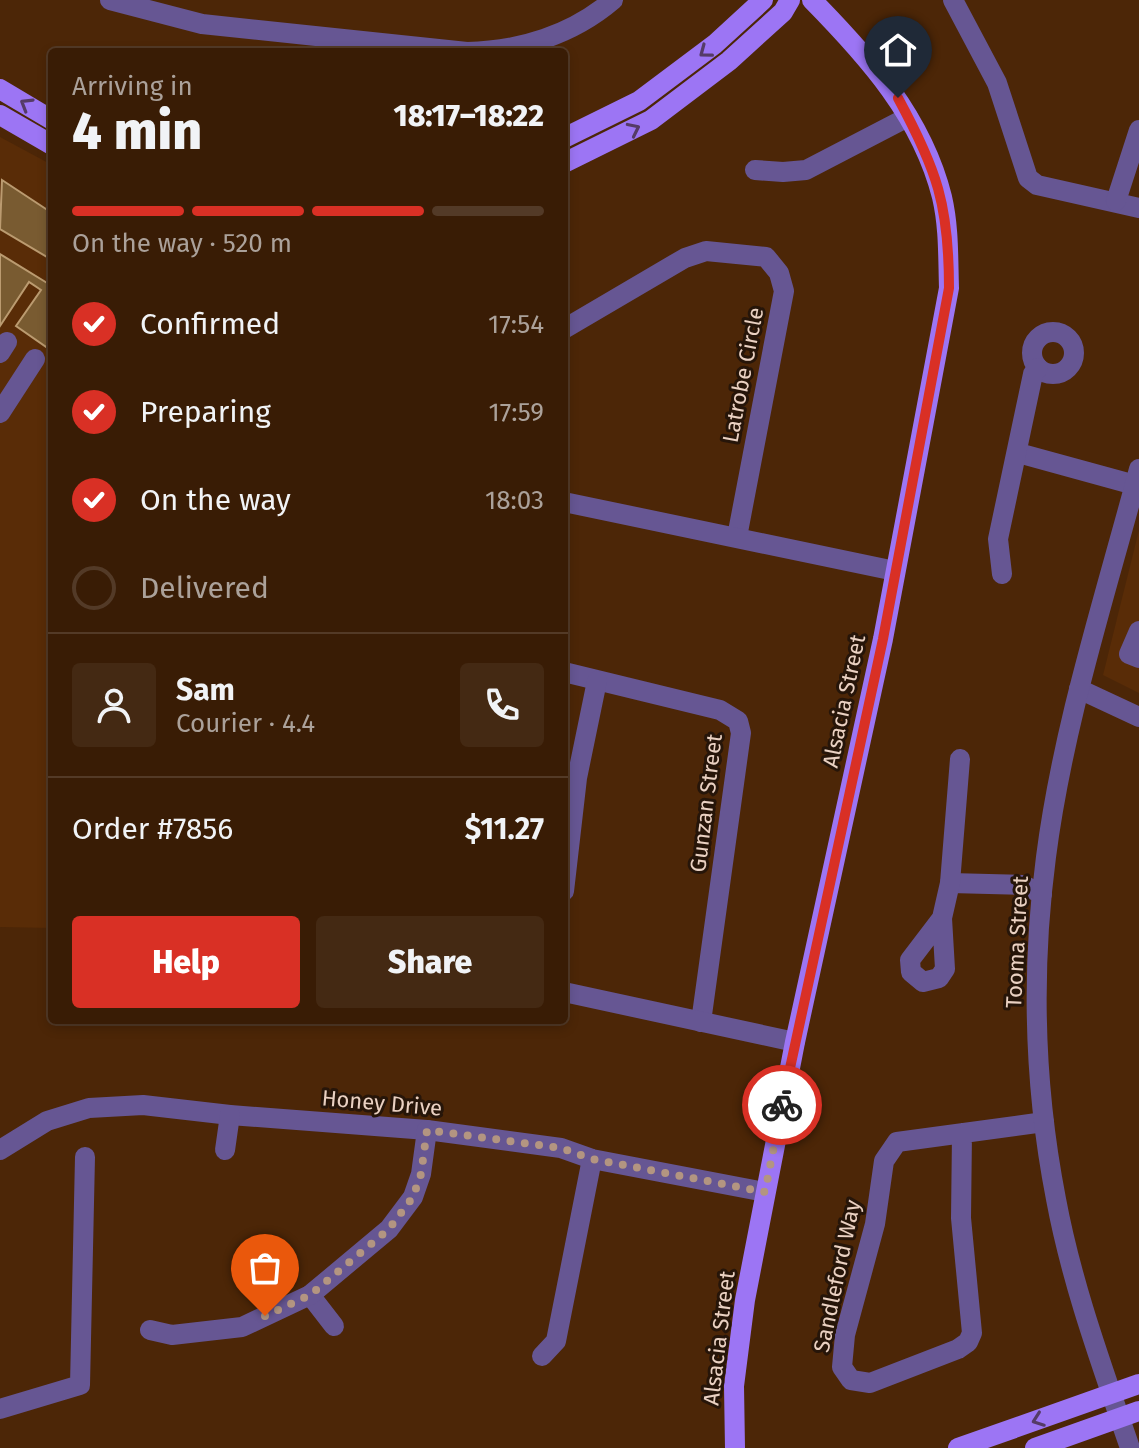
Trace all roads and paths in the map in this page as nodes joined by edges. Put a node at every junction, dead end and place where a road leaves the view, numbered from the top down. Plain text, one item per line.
1 (110, 0) edge
2 (613, 0) edge
3 (763, 0) edge
4 (790, 0) edge
5 (812, 0) edge
6 (954, 2) edge
7 (429, 48) edge
8 (508, 48) edge
9 (0, 89) edge
10 (0, 115) edge
11 (908, 117) junction
12 (48, 118) edge
13 (1139, 130) edge
14 (568, 136) edge
15 (48, 143) edge
16 (568, 161) edge
17 (755, 170) dead end
18 (1116, 201) junction
19 (1139, 208) edge
20 (568, 327) edge
21 (35, 359) dead end
22 (1038, 368) dead end
23 (0, 413) edge
24 (1018, 453) junction
25 (1137, 477) edge
26 (568, 503) edge
27 (737, 537) junction
28 (895, 571) junction
29 (1002, 574) dead end
30 (1139, 631) edge
31 (1139, 658) edge
32 (568, 673) edge
33 (597, 681) junction
34 (1079, 689) junction
35 (1139, 717) edge
36 (960, 759) dead end
37 (568, 856) edge
38 (950, 883) junction
39 (1042, 894) junction
40 (942, 918) dead end
41 (571, 995) edge
42 (701, 1022) junction
43 (795, 1042) junction
44 (230, 1115) junction
45 (1044, 1122) junction
46 (427, 1130) junction
47 (962, 1133) junction
48 (0, 1150) edge
49 (225, 1150) dead end
50 (85, 1157) dead end
51 (592, 1159) junction
52 (765, 1192) junction
53 (310, 1295) junction
54 (334, 1326) dead end
55 (150, 1330) dead end
56 (542, 1356) dead end
57 (1139, 1384) edge
58 (1112, 1393) junction
59 (0, 1409) edge
60 (1129, 1415) edge
61 (735, 1448) edge
62 (958, 1448) edge
63 (1035, 1448) edge
64 (1130, 1448) edge

1 - 7 street
2 - 8 street
3 -> 14 main road
16 -> 4 main road
5 - 11 main road, Alsacia Street
6 - 18 street
12 -> 9 main road
10 - 15 main road
11 - 17 street
11 - 28 main road, Alsacia Street
13 - 18 street
18 - 19 street
20 - 27 street, Latrobe Circle
21 - 23 street
22 - 24 street
24 - 25 street
24 - 29 street
25 - 34 street, Tooma Street
26 - 27 street
27 - 28 street
28 - 43 main road, Alsacia Street
30 - 31 street
32 - 33 street, Gunzan Street
33 - 37 street
33 - 42 street, Gunzan Street
34 - 35 street
34 - 39 street, Tooma Street
36 - 38 street
38 - 39 street
38 - 40 street
39 - 45 street, Tooma Street
41 - 42 street
42 - 43 street
43 - 52 main road, Alsacia Street
44 - 46 street, Honey Drive
44 - 48 street, Honey Drive
44 - 49 street
45 - 47 street
45 - 58 street, Tooma Street
46 - 51 street, Honey Drive
46 - 53 street
47 - 47 street, Sandleford Way
50 - 59 street
51 - 52 street, Honey Drive
51 - 56 street
52 - 61 main road, Alsacia Street
53 - 54 street
53 - 55 street
57 - 58 main road
58 - 60 street, Tooma Street
58 -> 62 main road
60 - 63 main road
60 - 64 street, Tooma Street

